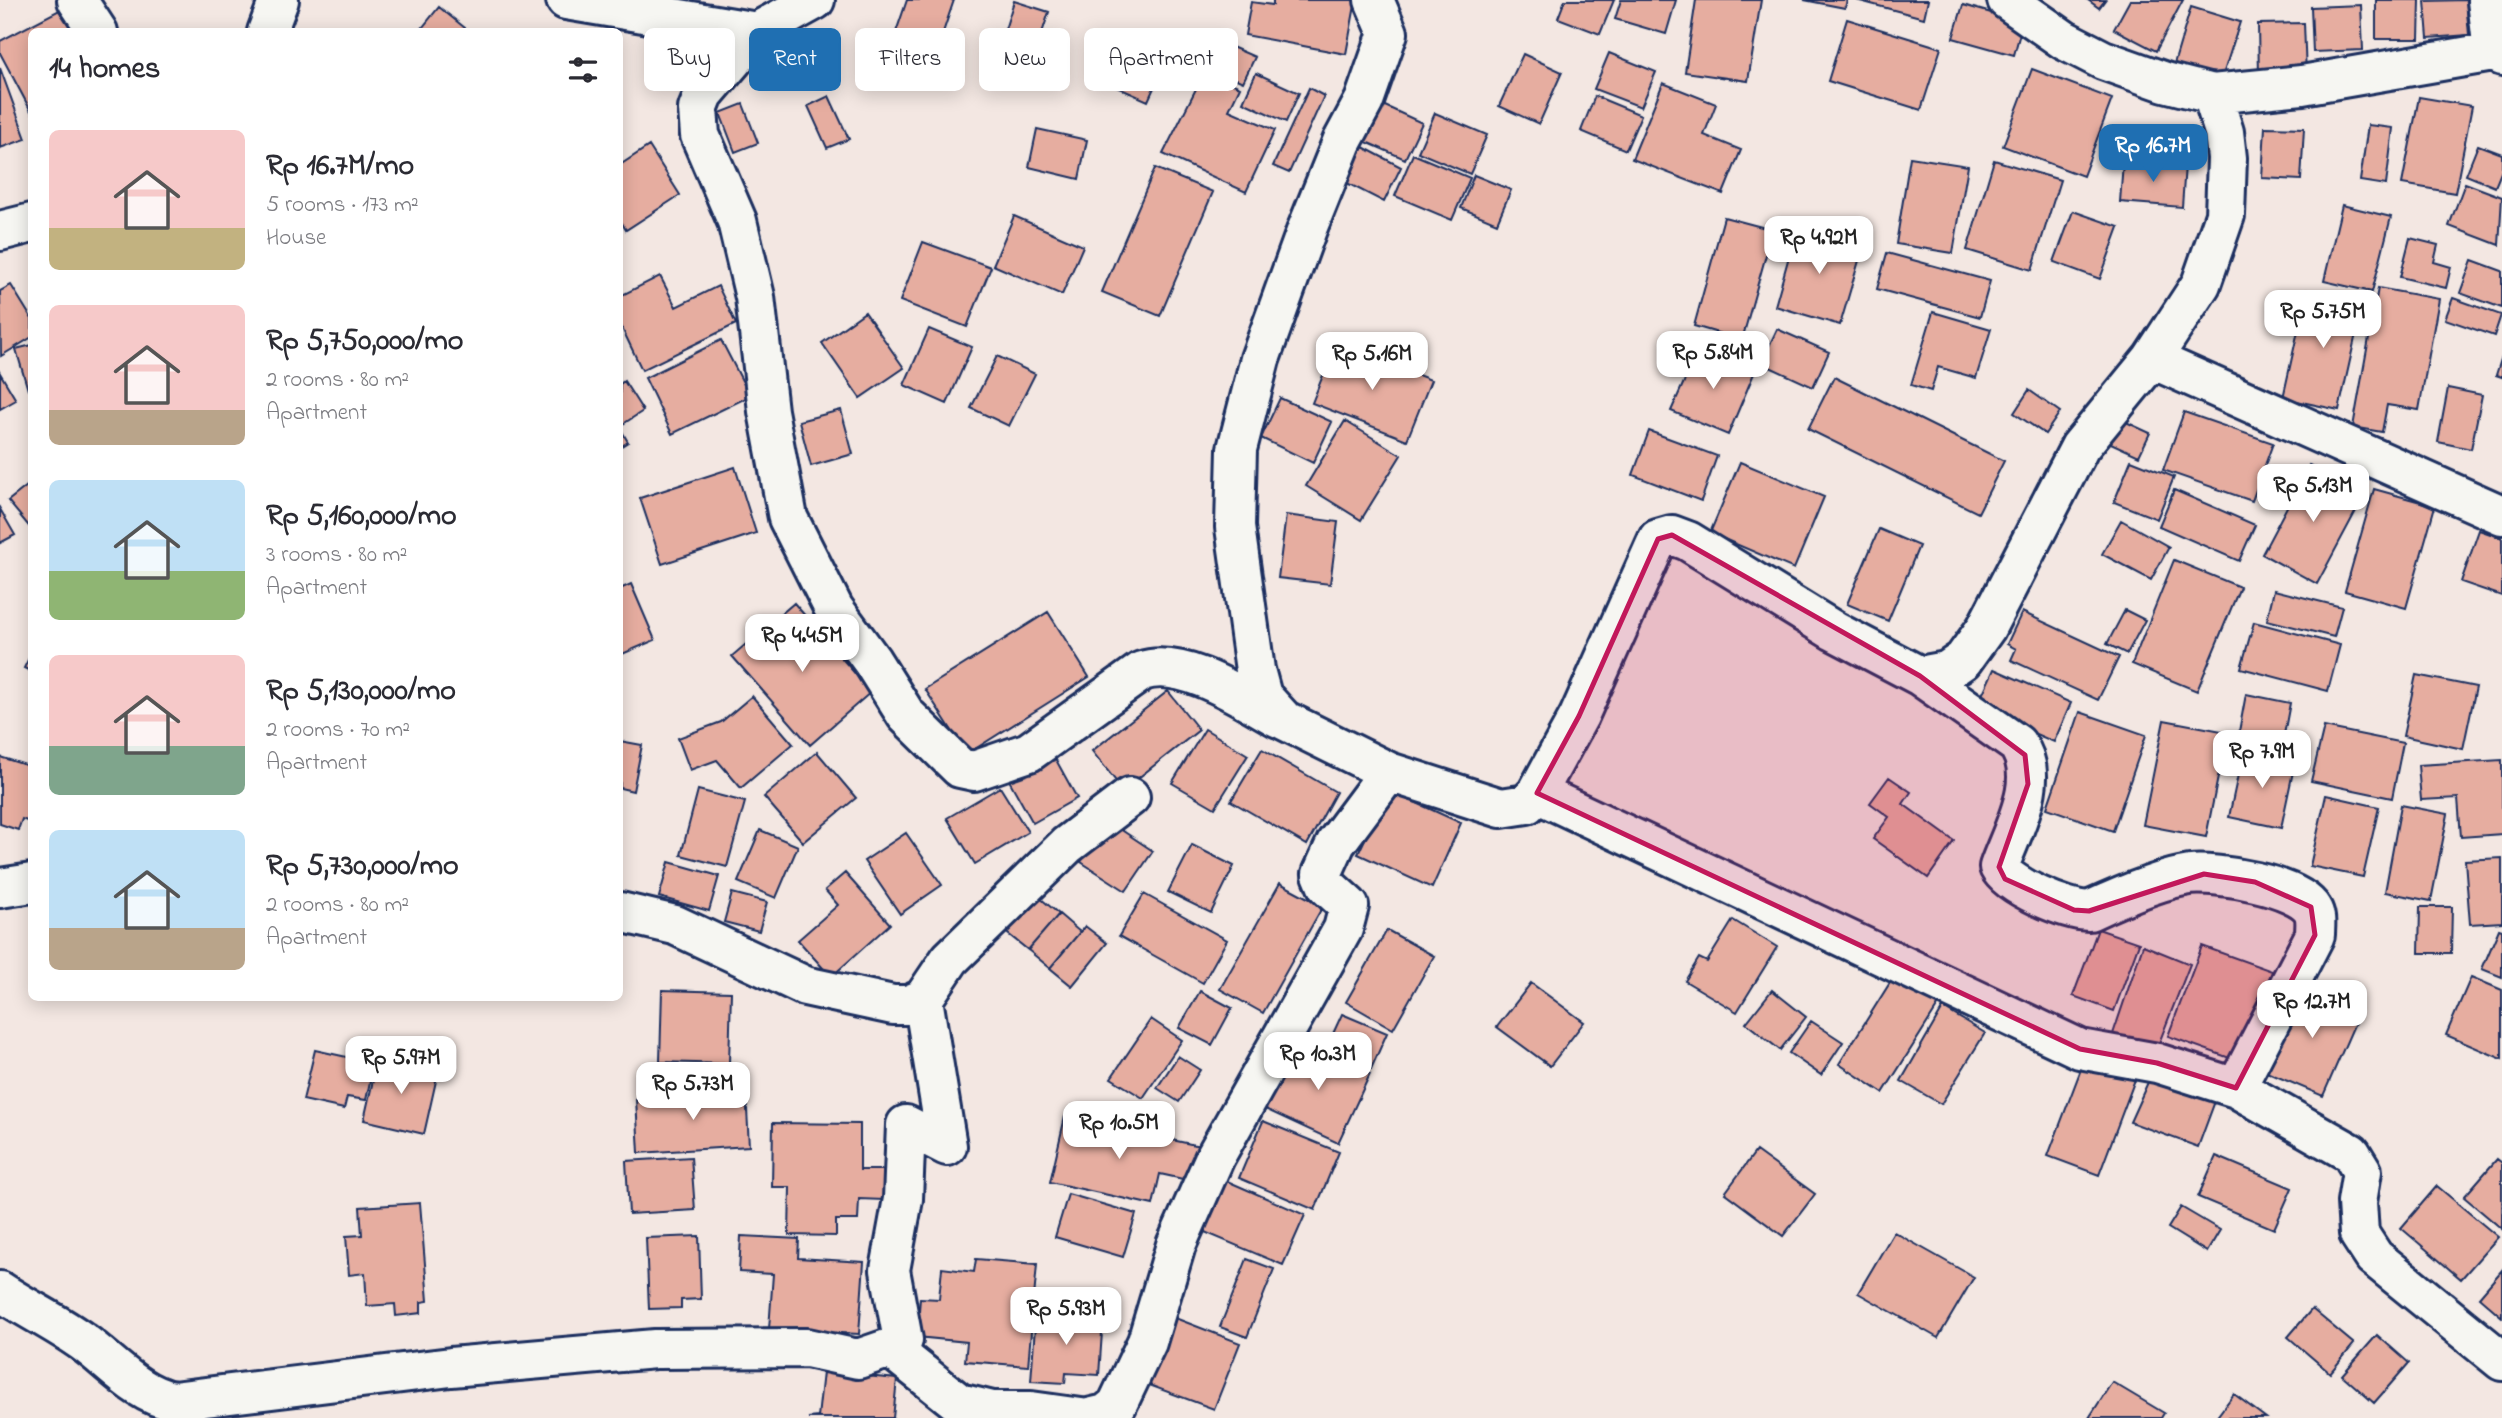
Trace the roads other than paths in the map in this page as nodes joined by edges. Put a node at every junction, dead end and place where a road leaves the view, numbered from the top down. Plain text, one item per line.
1 (77, 0) edge
2 (279, 0) edge
3 (566, 0) edge
4 (815, 0) edge
5 (1374, 0) edge
6 (2007, 0) edge
7 (2487, 0) edge
8 (95, 28) edge
9 (268, 28) edge
10 (764, 28) edge
11 (749, 31) edge
12 (749, 41) edge
13 (2497, 54) edge
14 (2262, 88) junction
15 (2212, 94) junction
16 (2224, 132) junction
17 (28, 224) edge
18 (0, 232) edge
19 (2152, 359) junction
20 (2502, 515) edge
21 (1920, 676) junction
22 (1284, 720) junction
23 (1389, 772) junction
24 (1537, 793) junction
25 (1130, 797) dead end
26 (28, 884) edge
27 (0, 888) edge
28 (623, 913) edge
29 (923, 999) junction
30 (2236, 1088) junction
31 (0, 1291) edge
32 (890, 1348) junction
33 (2502, 1360) edge
34 (1081, 1418) edge
35 (1089, 1418) edge

1 - 8 street
2 - 9 street
3 - 11 street
4 - 10 street
5 - 22 street
6 - 15 street
7 - 13 street
12 - 22 street
13 - 14 street
14 - 15 street
14 - 16 street
15 - 16 street
16 - 19 street
17 - 18 street
19 - 20 street
19 - 21 street
21 - 24 street
21 - 30 street
22 - 23 street
23 - 24 street
23 - 35 street
24 - 30 street
25 - 29 street
26 - 27 street
28 - 29 street
29 - 32 street
30 - 33 street
31 - 32 street
32 - 34 street

